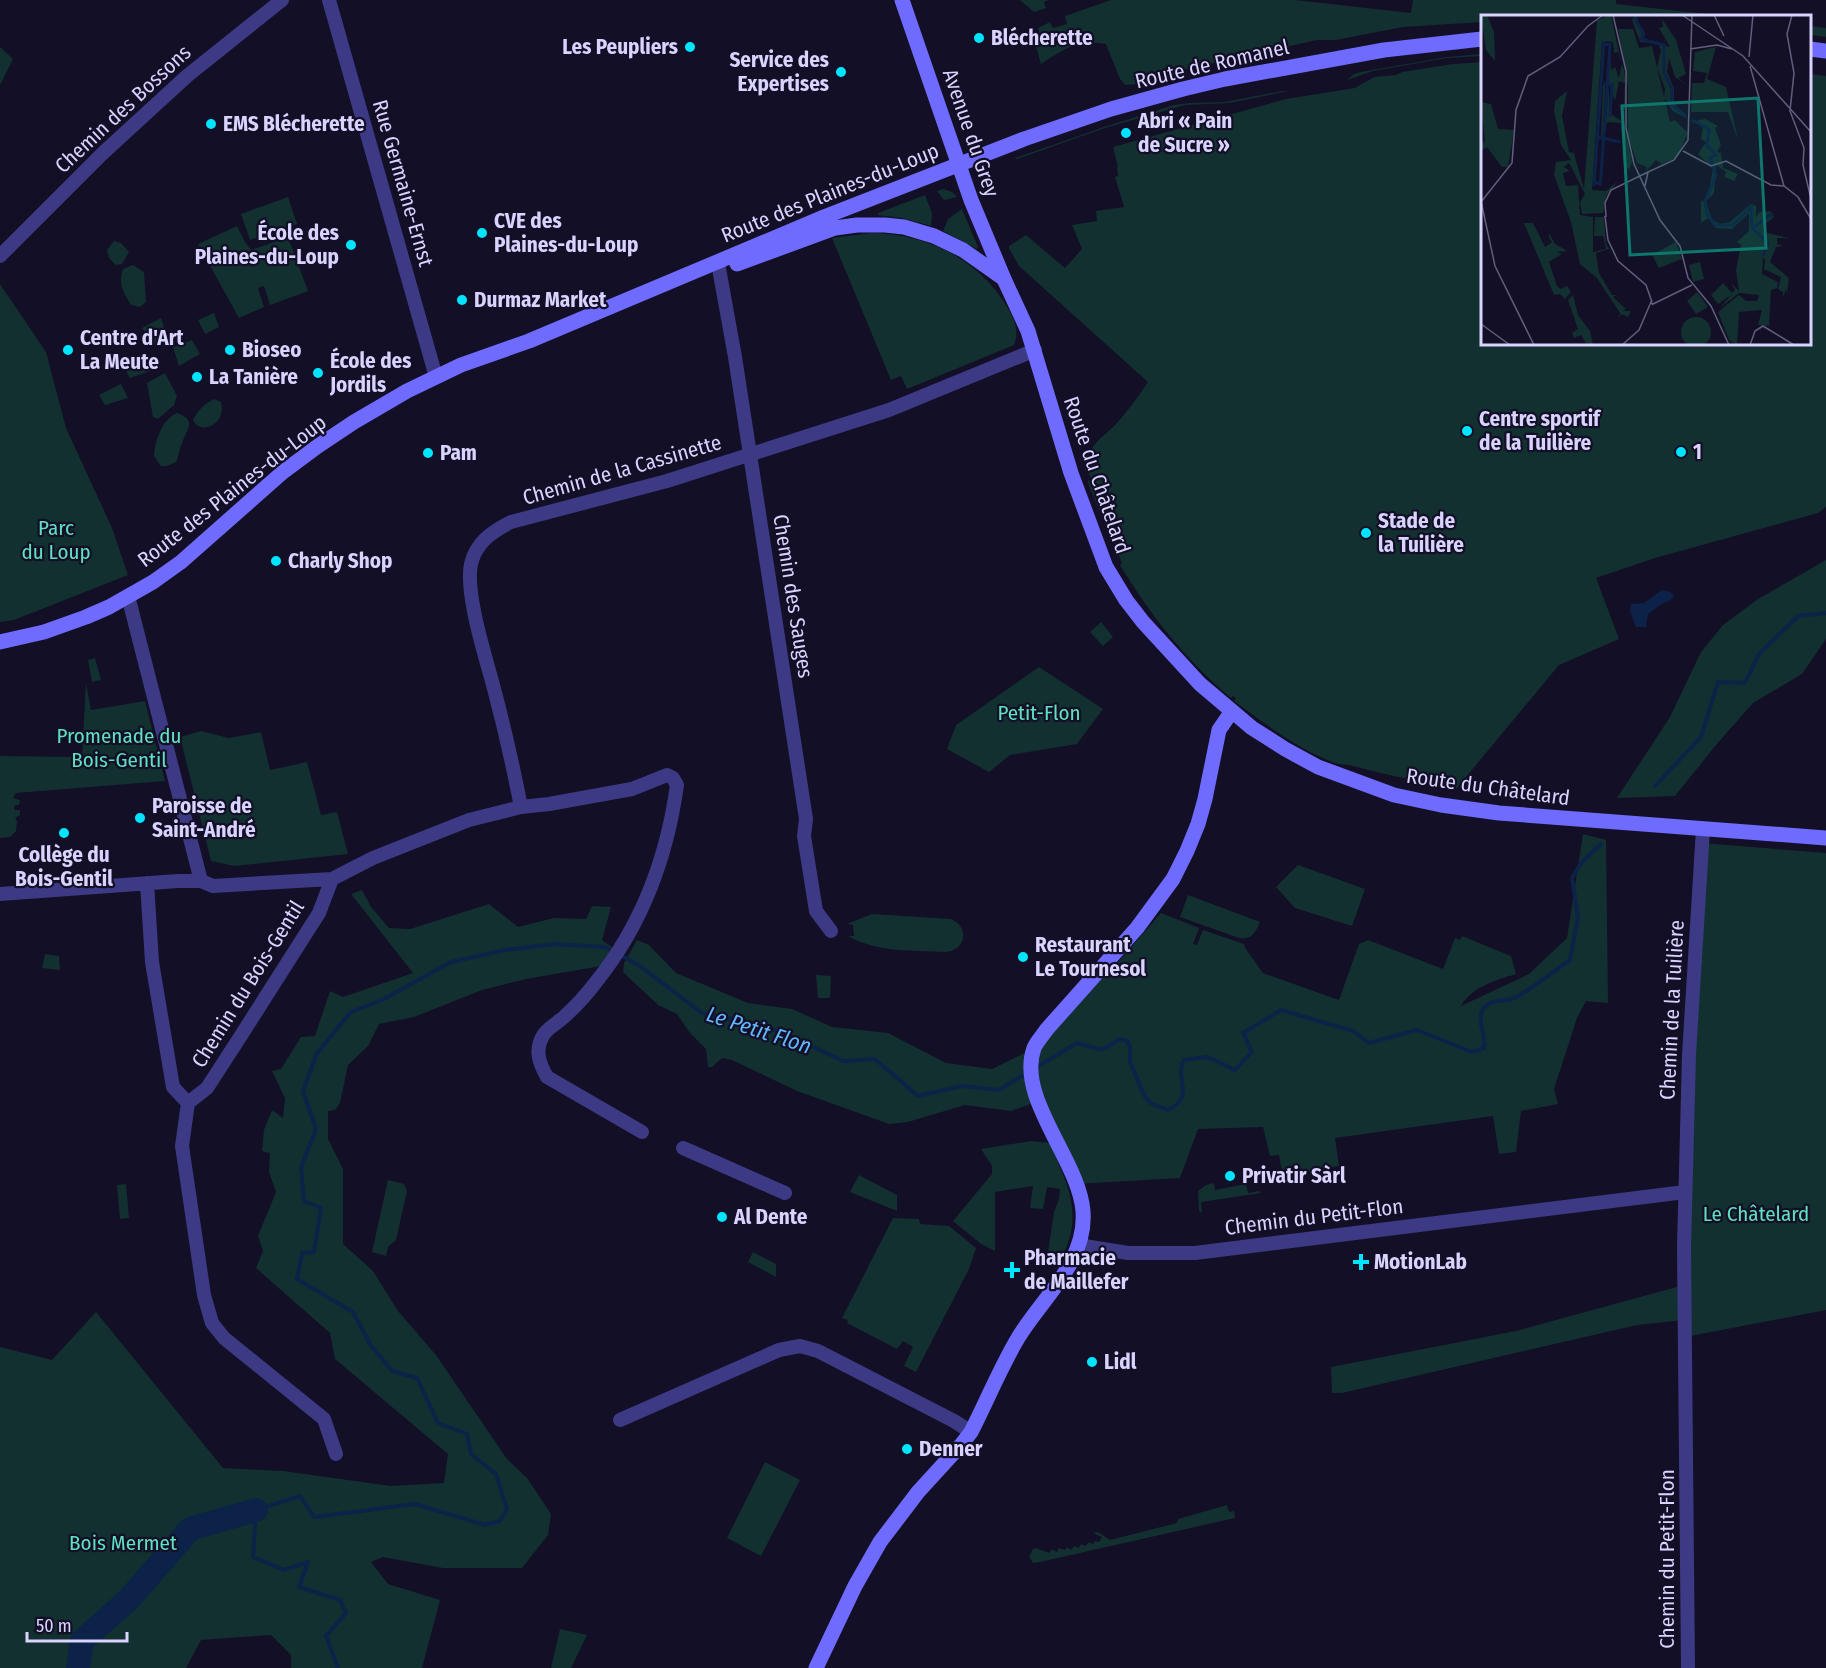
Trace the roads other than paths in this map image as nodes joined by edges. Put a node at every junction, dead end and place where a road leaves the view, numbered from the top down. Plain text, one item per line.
1 (282, 0) edge
2 (329, 0) edge
3 (902, 0) edge
4 (1481, 39) edge
5 (1811, 49) edge
6 (1826, 51) edge
7 (958, 163) junction
8 (0, 256) edge
9 (718, 262) junction
10 (1004, 279) junction
11 (1035, 350) junction
12 (436, 377) junction
13 (750, 455) junction
14 (128, 596) junction
15 (0, 642) edge
16 (1232, 711) junction
17 (521, 807) junction
18 (1703, 829) junction
19 (1826, 838) edge
20 (332, 879) junction
21 (201, 881) junction
22 (147, 883) junction
23 (0, 894) edge
24 (831, 931) dead end
25 (188, 1103) junction
26 (642, 1132) dead end
27 (683, 1148) dead end
28 (1685, 1192) junction
29 (785, 1193) dead end
30 (1078, 1245) junction
31 (620, 1420) dead end
32 (971, 1432) junction
33 (336, 1454) dead end
34 (816, 1668) edge
35 (1689, 1668) edge

1 - 8 street, Chemin des Bossons
2 - 12 street, Rue Germaine-Ernst
3 - 7 main road, Avenue du Grey
4 - 7 main road, Route de Romanel
5 - 6 main road
7 - 9 main road, Route des Plaines-du-Loup
7 - 10 main road, Avenue du Grey
9 - 10 main road, Route des Plaines-du-Loup
9 - 12 main road, Route des Plaines-du-Loup
9 - 13 street, Chemin des Sauges
10 - 11 main road, Route du Châtelard
11 - 13 street, Chemin de la Cassinette
11 - 16 main road, Route du Châtelard
12 - 14 main road, Route des Plaines-du-Loup
13 - 17 street, Chemin de la Cassinette
13 - 24 street, Chemin des Sauges
14 - 15 main road, Route des Plaines-du-Loup
14 - 21 street
16 - 18 main road, Route du Châtelard
16 - 30 main road
17 - 20 street, Chemin du Bois-Gentil
17 - 26 street, Chemin du Bois-Gentil
18 - 19 main road, Route du Châtelard
18 - 28 street, Chemin de la Tuilière
20 - 21 street, Chemin du Bois-Gentil
20 - 25 street, Chemin du Bois-Gentil
21 - 22 street, Chemin du Bois-Gentil
22 - 23 street, Chemin du Bois-Gentil
22 - 25 street, Chemin du Bois-Gentil
25 - 33 street
27 - 29 street
28 - 30 street, Chemin du Petit-Flon
28 - 35 street, Chemin du Petit-Flon
30 - 32 main road
31 - 32 street
32 - 34 main road

